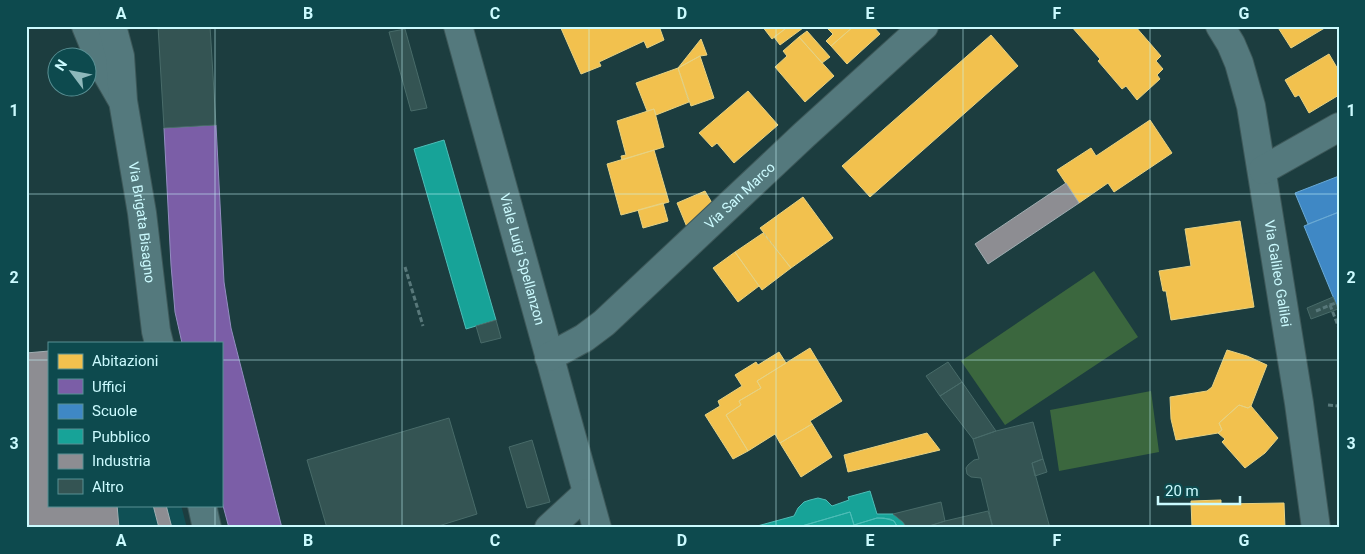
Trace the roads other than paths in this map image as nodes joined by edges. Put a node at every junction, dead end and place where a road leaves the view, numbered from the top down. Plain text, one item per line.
1 (86, 26) edge
2 (112, 26) edge
3 (458, 26) edge
4 (924, 26) edge
5 (1220, 26) edge
6 (124, 101) junction
7 (1339, 127) edge
8 (1263, 170) junction
9 (159, 342) edge
10 (549, 356) junction
11 (587, 493) junction
12 (202, 506) edge
13 (208, 528) edge
14 (549, 528) edge
15 (597, 528) edge
16 (1316, 528) edge

1 - 6 street, Via Brigata Bisagno
2 - 6 street, Via Brigata Bisagno
3 - 10 street, Viale Luigi Spellanzon
4 - 10 street, Via San Marco
5 - 8 street, Via Galileo Galilei
6 - 9 street, Via Brigata Bisagno
7 - 8 street
8 - 16 street, Via Galileo Galilei
10 - 11 street, Viale Luigi Spellanzon
11 - 14 street
11 - 15 street, Viale Luigi Spellanzon
12 - 13 street

